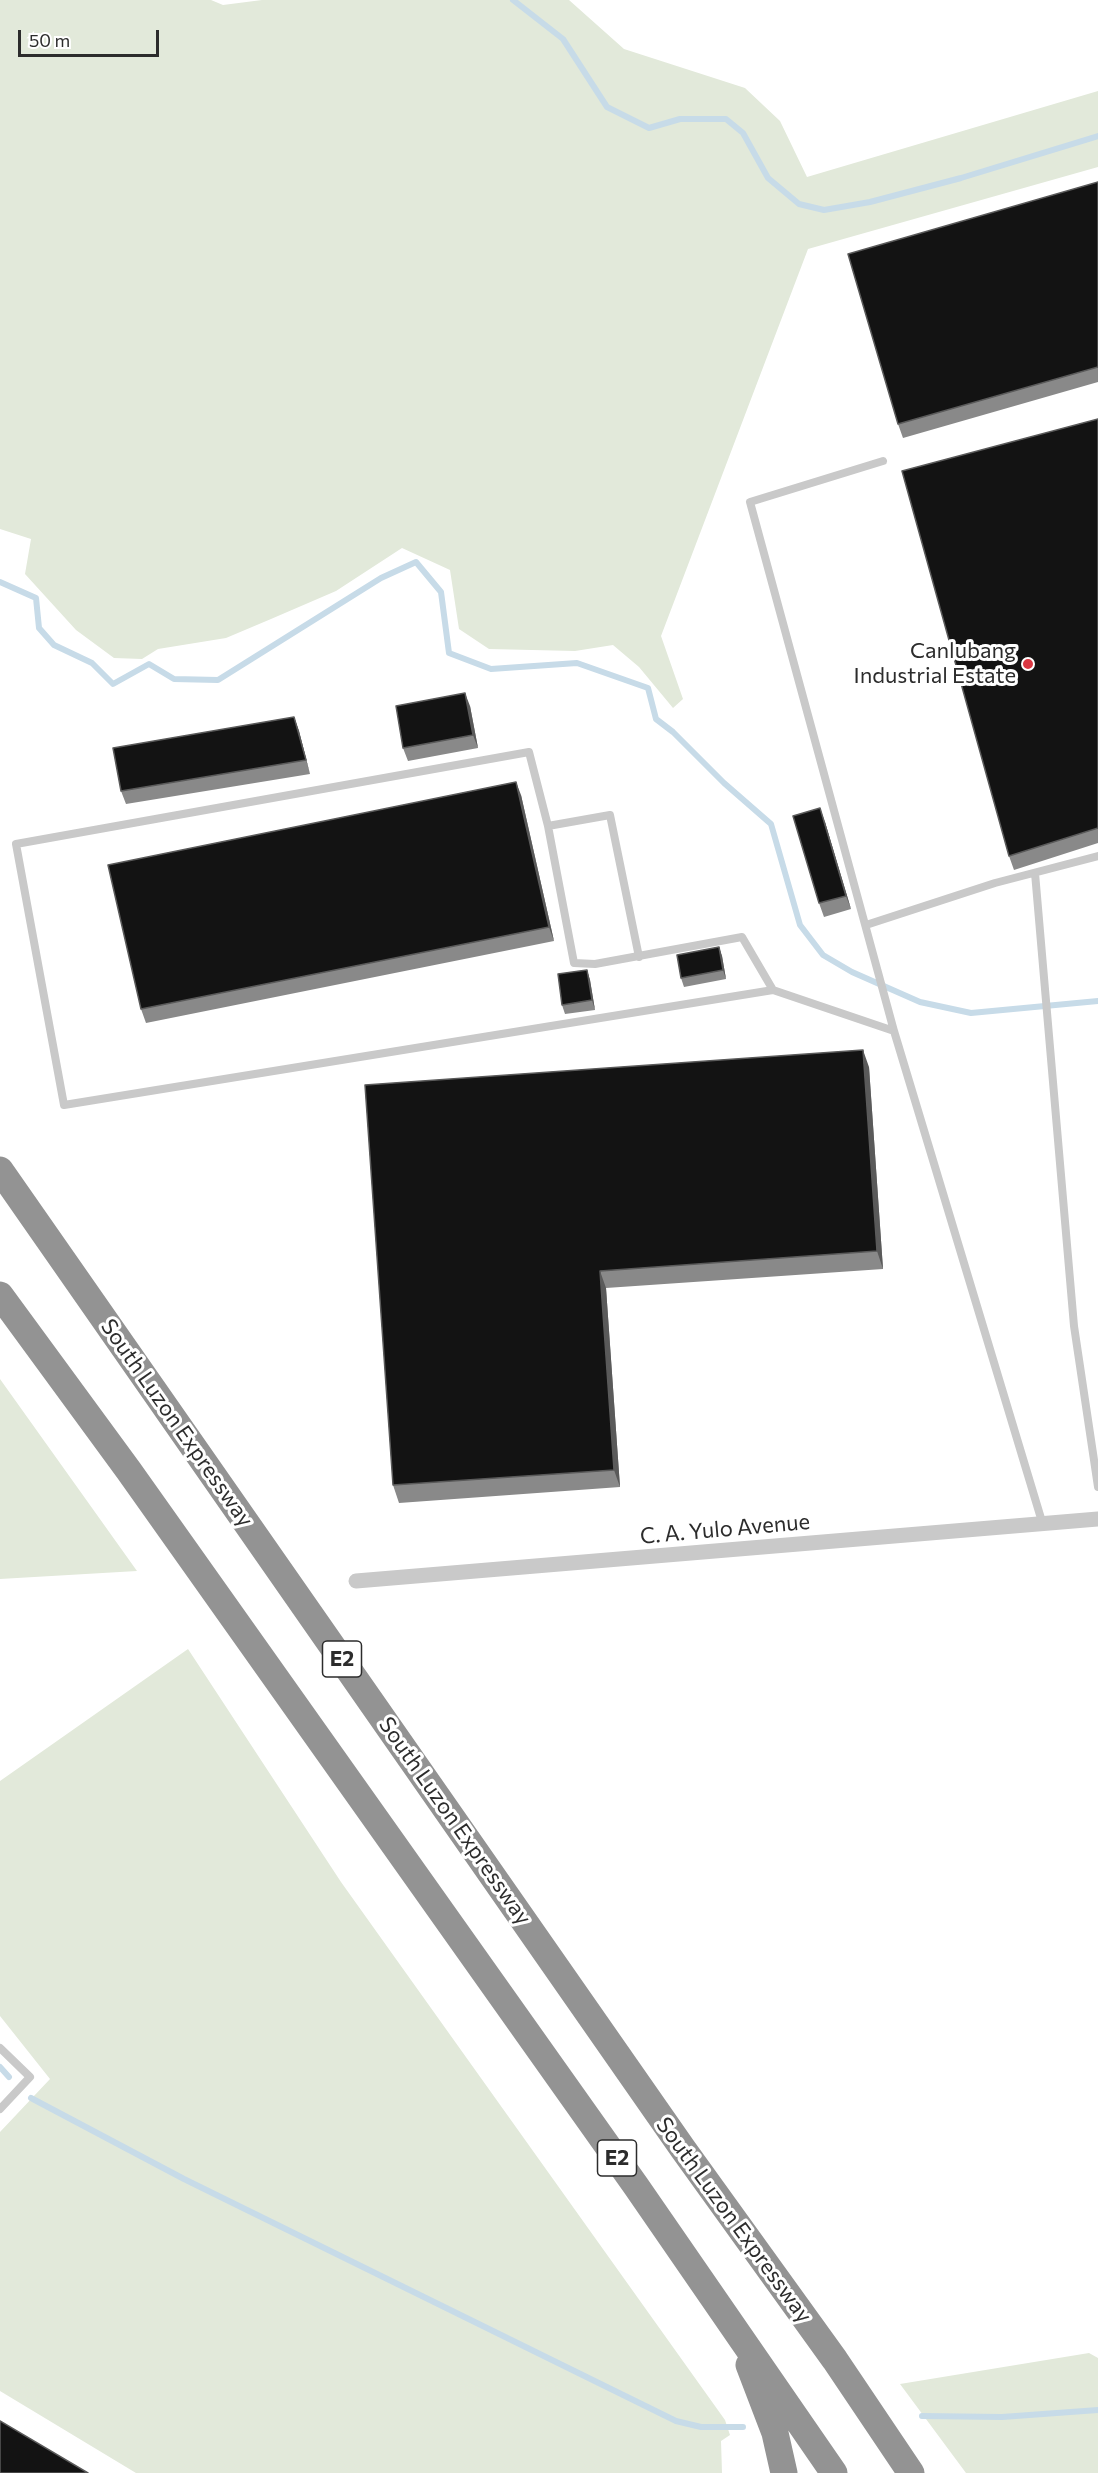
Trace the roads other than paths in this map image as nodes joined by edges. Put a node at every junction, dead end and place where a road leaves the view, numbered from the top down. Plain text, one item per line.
1 (883, 461) dead end
2 (548, 826) junction
3 (1098, 856) edge
4 (1035, 873) junction
5 (866, 925) junction
6 (639, 957) junction
7 (773, 990) junction
8 (894, 1031) junction
9 (0, 1170) edge
10 (0, 1295) edge
11 (1098, 1487) edge
12 (1098, 1519) edge
13 (1043, 1525) junction
14 (356, 1581) dead end
15 (0, 2049) edge
16 (0, 2109) edge
17 (733, 2322) junction
18 (784, 2473) edge
19 (834, 2473) edge
20 (911, 2473) edge

1 - 5 lane
2 - 6 lane
2 - 6 lane
2 - 7 lane
3 - 4 lane
4 - 5 lane
4 - 11 lane
5 - 8 lane
6 - 7 lane
7 - 8 lane
8 - 13 lane
9 - 20 highway, South Luzon Expressway / E2
10 - 17 highway, E2
12 - 13 street, C. A. Yulo Avenue
13 - 14 street, C. A. Yulo Avenue
15 - 16 lane
17 - 18 highway
17 - 19 highway, E2

